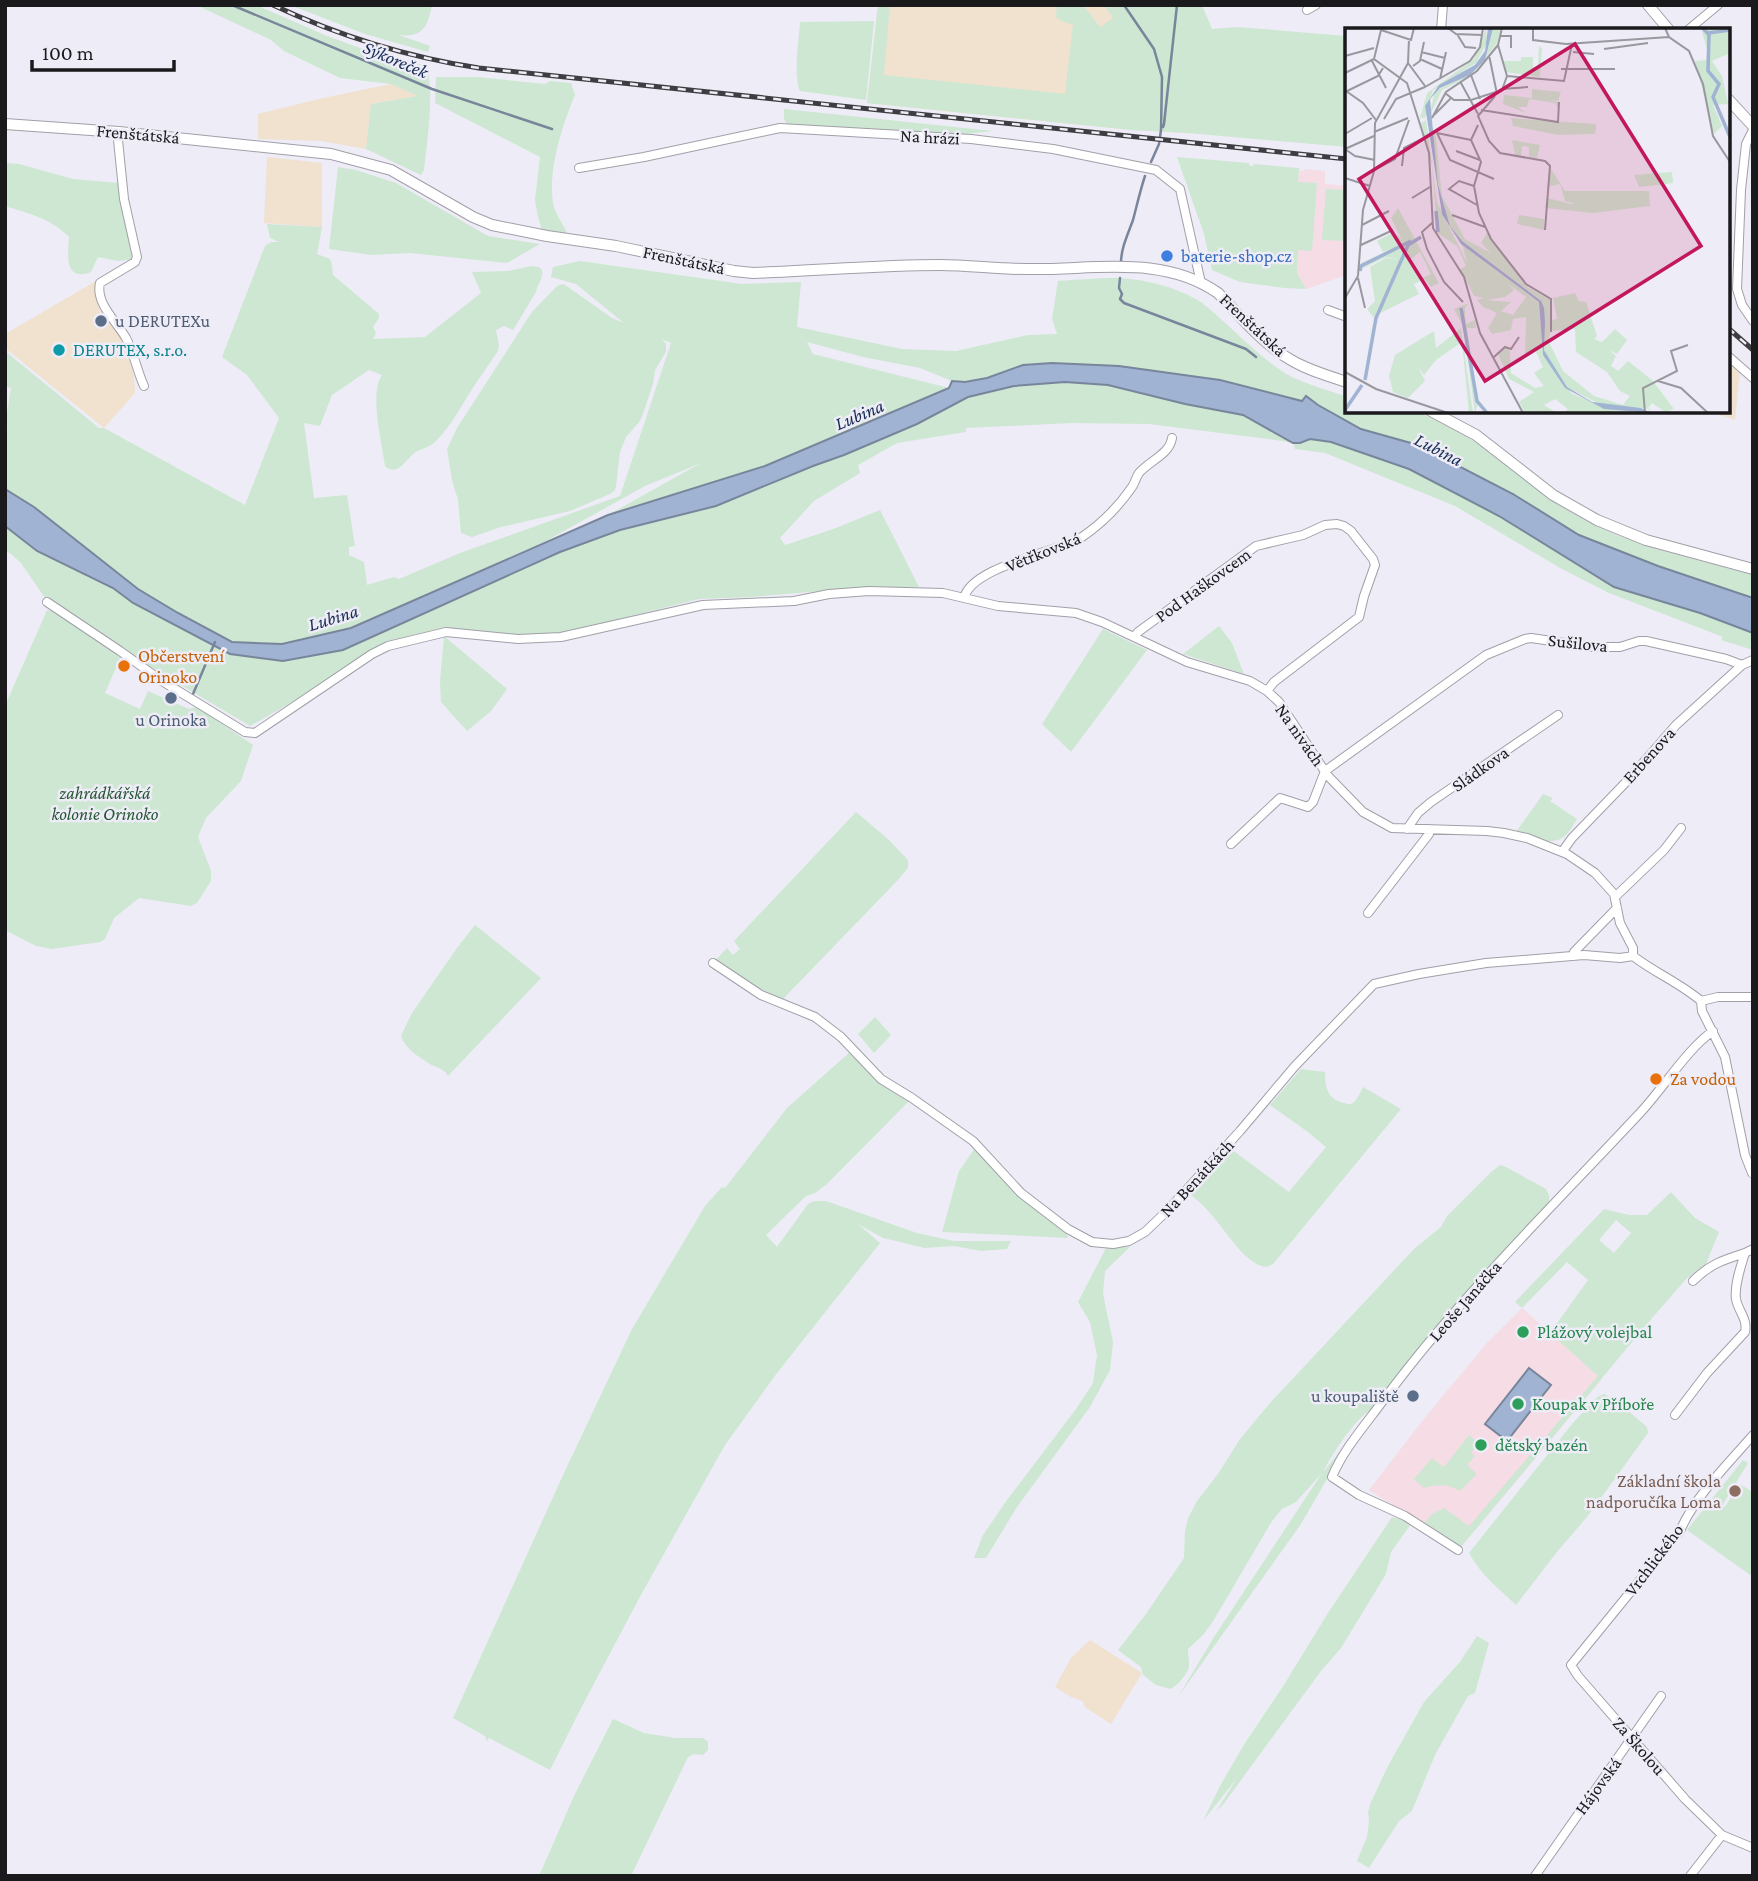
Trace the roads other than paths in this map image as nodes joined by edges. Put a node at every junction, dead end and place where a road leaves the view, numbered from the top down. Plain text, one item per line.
1 (1443, 5) edge
2 (1648, 5) edge
3 (1717, 5) edge
4 (1441, 28) edge
5 (1667, 28) edge
6 (1690, 28) edge
7 (1730, 101) edge
8 (5, 124) edge
9 (1753, 128) edge
10 (119, 132) junction
11 (579, 168) dead end
12 (1201, 283) junction
13 (1328, 310) dead end
14 (1345, 316) edge
15 (1753, 321) edge
16 (1730, 358) edge
17 (1753, 378) edge
18 (1345, 381) edge
19 (144, 386) dead end
20 (1436, 413) edge
21 (1172, 438) dead end
22 (1753, 569) edge
23 (964, 598) junction
24 (47, 603) dead end
25 (1134, 637) junction
26 (1753, 660) edge
27 (1742, 664) junction
28 (1267, 691) junction
29 (1558, 715) dead end
30 (1325, 771) junction
31 (1681, 828) dead end
32 (1407, 829) junction
33 (1428, 829) junction
34 (1231, 844) dead end
35 (1562, 852) junction
36 (1615, 897) junction
37 (1617, 908) junction
38 (1368, 913) dead end
39 (1574, 956) junction
40 (1633, 956) junction
41 (713, 963) dead end
42 (1753, 996) edge
43 (1701, 1001) junction
44 (1713, 1031) junction
45 (1752, 1173) edge
46 (1753, 1184) edge
47 (1749, 1251) edge
48 (1693, 1280) dead end
49 (1675, 1415) dead end
50 (1753, 1435) edge
51 (1458, 1550) dead end
52 (1581, 1652) joint
53 (1661, 1696) dead end
54 (1632, 1738) junction
55 (1722, 1835) junction
56 (1753, 1848) edge
57 (1535, 1876) edge
58 (1689, 1876) edge

1 - 4 street
2 - 5 main road
3 - 6 street
7 - 9 main road
8 - 10 main road, Frenštátská
9 - 15 street
10 - 12 main road, Frenštátská
10 - 19 street
11 - 12 street, Na hrázi
12 - 18 main road, Frenštátská
13 - 14 street
16 - 17 street
20 - 22 main road
21 - 23 street, Větřkovská
23 - 24 street, Na nivách
23 - 25 street, Na nivách
25 - 28 street, Na nivách
25 - 28 street, Pod Haškovcem
26 - 27 street
27 - 30 street, Sušilova
27 - 35 street, Erbenova
28 - 30 street, Na nivách
29 - 32 street, Sládkova
30 - 32 street, Na nivách
30 - 34 street
31 - 36 street
32 - 33 street, Na nivách
33 - 35 street, Na nivách
33 - 38 street
35 - 36 street, Na nivách
36 - 37 street
37 - 39 street
37 - 40 street
39 - 40 street, Na Benátkách
39 - 41 street, Na Benátkách
40 - 43 street
42 - 43 street
43 - 44 street
44 - 45 street
44 - 51 street, Leoše Janáčka
45 - 46 street
47 - 48 street
47 - 49 street
50 - 52 street, Vrchlického
52 - 54 street, Za Školou
53 - 54 street, Hájovská
54 - 55 street, Za Školou
54 - 57 street, Hájovská
55 - 56 street, Za Školou
55 - 58 street

